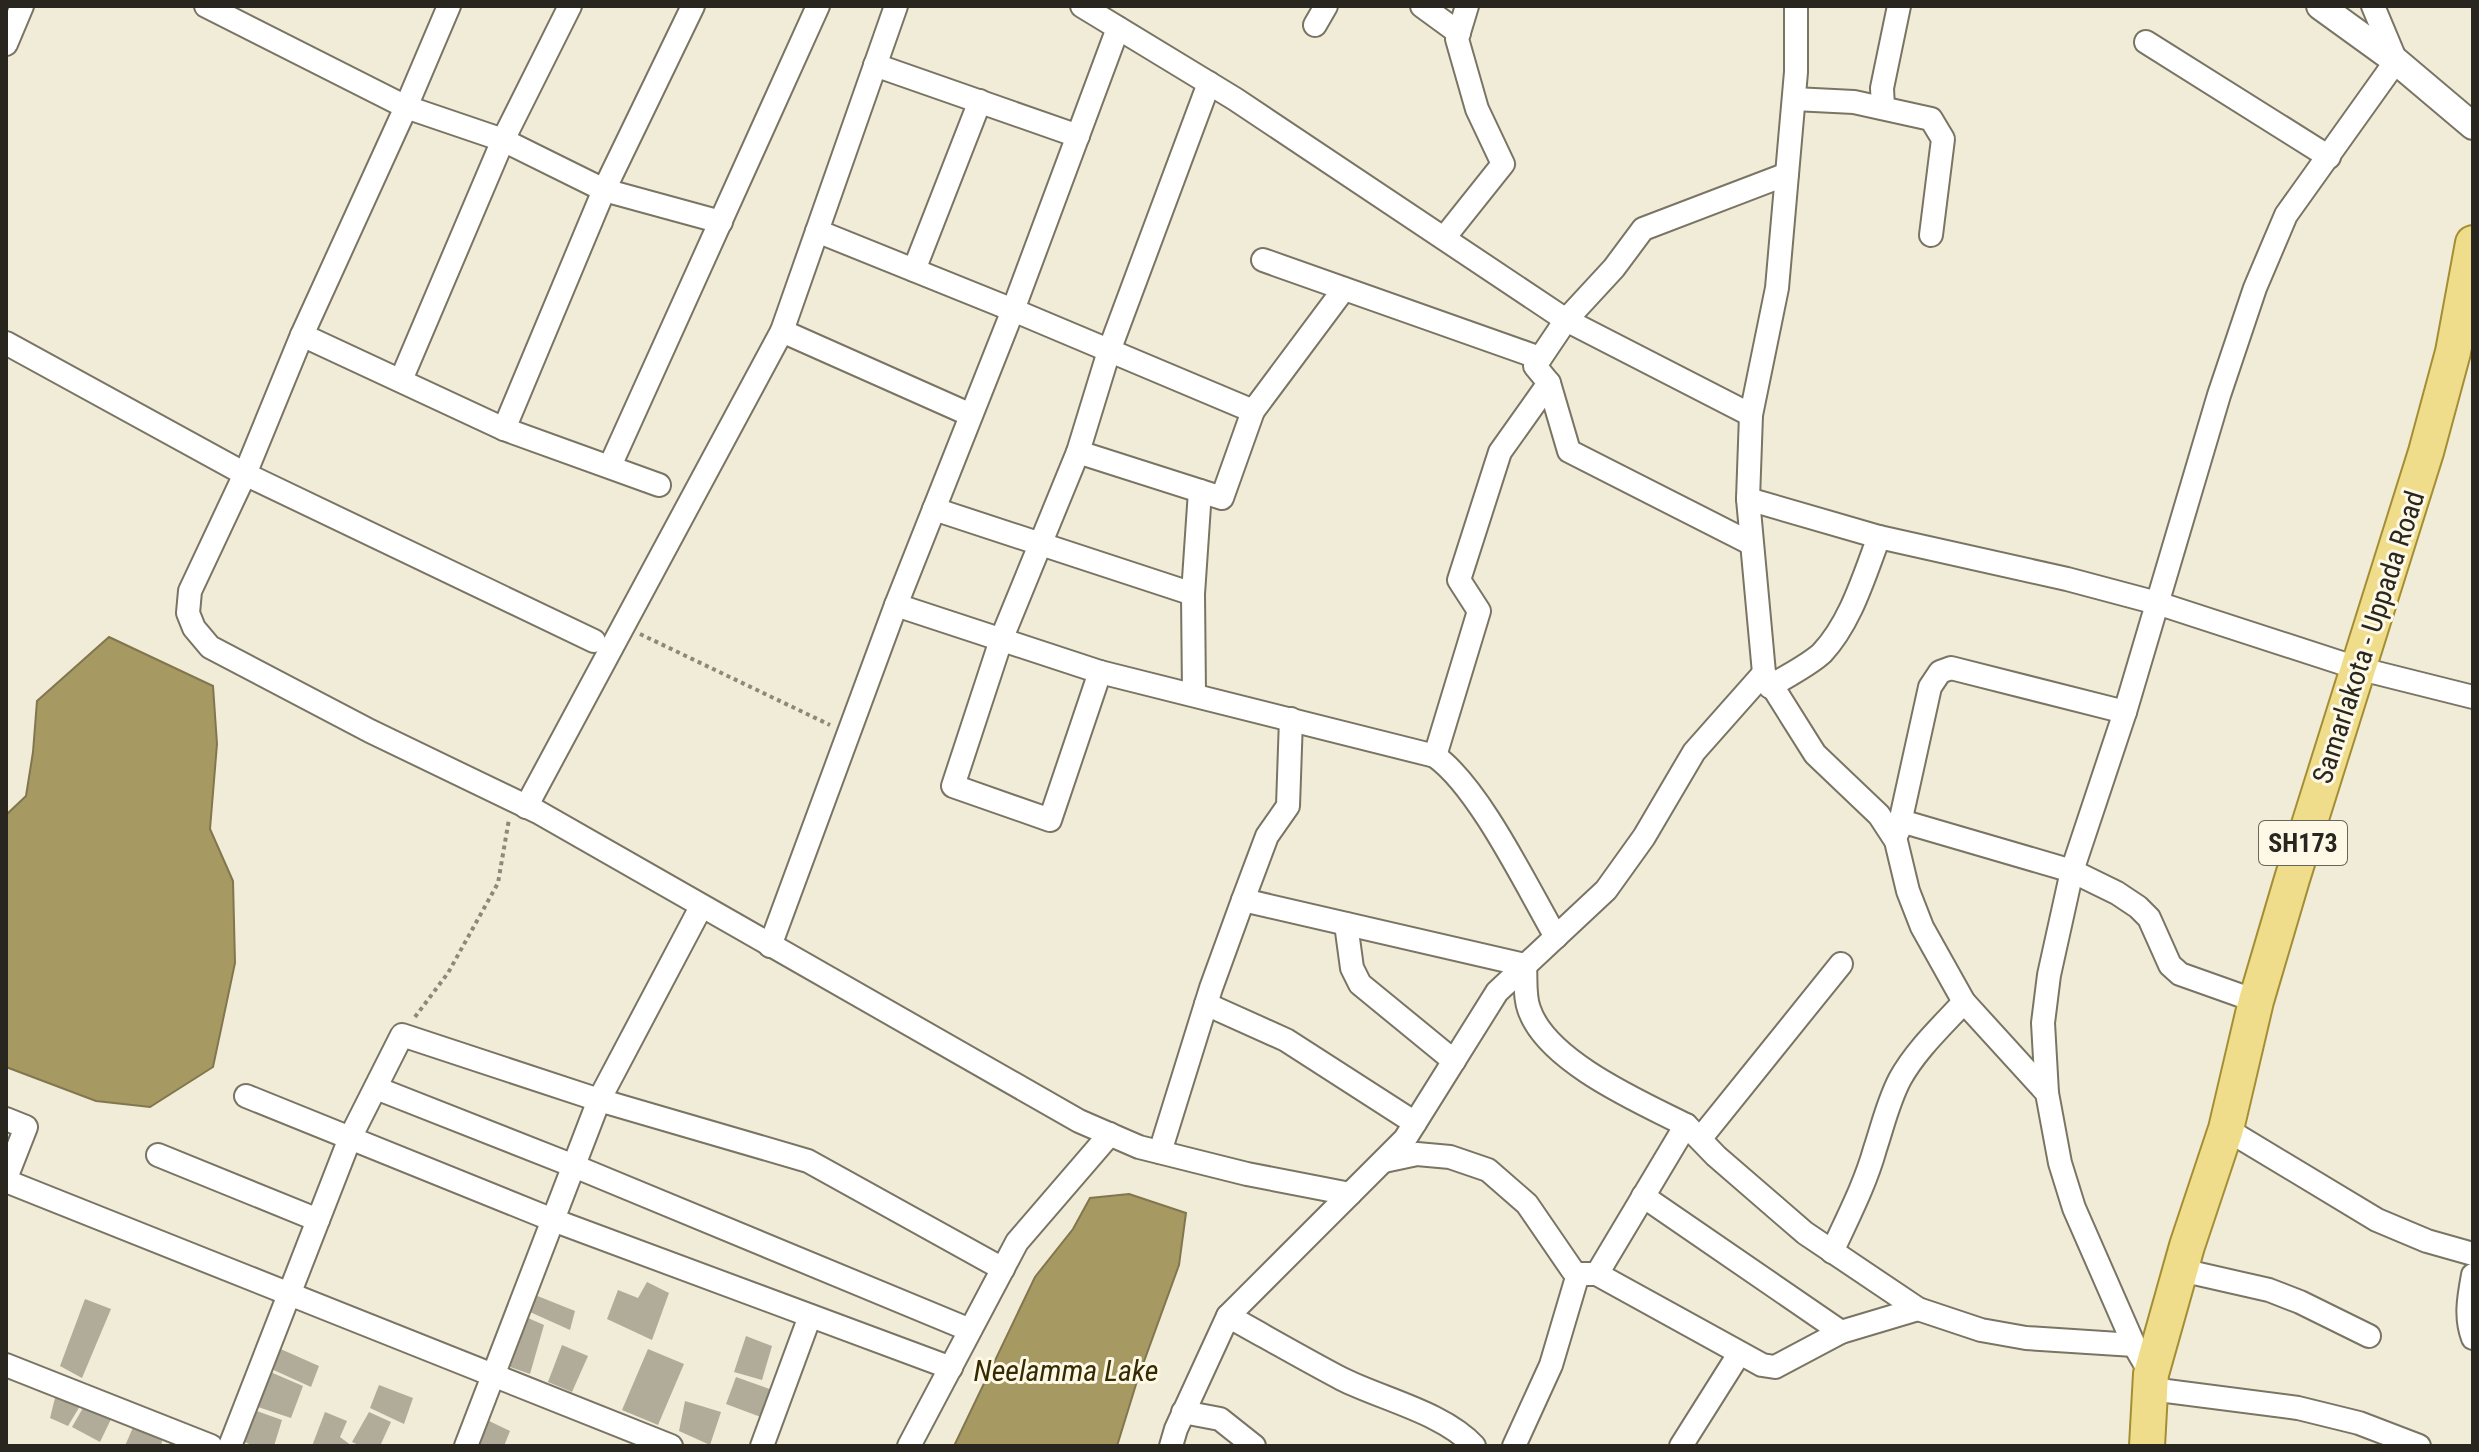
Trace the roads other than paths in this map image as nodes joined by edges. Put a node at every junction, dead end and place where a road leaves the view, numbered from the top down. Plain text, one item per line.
1 (22, 6) edge
2 (206, 6) edge
3 (449, 6) edge
4 (570, 6) edge
5 (693, 6) edge
6 (818, 6) edge
7 (896, 6) edge
8 (1082, 6) edge
9 (1422, 6) edge
10 (1467, 6) edge
11 (1796, 6) edge
12 (1899, 6) edge
13 (2320, 6) edge
14 (2373, 6) edge
15 (1118, 28) junction
16 (1459, 33) junction
17 (2146, 42) dead end
18 (6, 44) edge
19 (2396, 61) junction
20 (875, 65) junction
21 (1209, 83) junction
22 (1794, 99) junction
23 (980, 101) junction
24 (406, 107) junction
25 (1883, 108) junction
26 (2473, 126) edge
27 (1078, 136) junction
28 (503, 140) junction
29 (2329, 157) junction
30 (1787, 174) junction
31 (604, 190) junction
32 (721, 222) junction
33 (817, 231) junction
34 (1931, 235) dead end
35 (1444, 238) junction
36 (2473, 251) edge
37 (1263, 260) dead end
38 (914, 270) junction
39 (1344, 289) junction
40 (1013, 310) junction
41 (1566, 320) junction
42 (782, 331) junction
43 (302, 335) junction
44 (6, 343) edge
45 (1109, 351) junction
46 (1540, 358) junction
47 (401, 380) junction
48 (1549, 383) junction
49 (1253, 411) junction
50 (971, 415) junction
51 (1751, 415) junction
52 (504, 429) junction
53 (1078, 452) junction
54 (610, 466) junction
55 (245, 474) junction
56 (659, 485) dead end
57 (1200, 491) junction
58 (1748, 499) junction
59 (934, 509) junction
60 (1879, 537) junction
61 (1750, 543) junction
62 (1039, 544) junction
63 (1193, 594) junction
64 (2157, 603) junction
65 (896, 605) junction
66 (1001, 640) junction
67 (594, 641) dead end
68 (2357, 668) junction
69 (1100, 672) junction
70 (1767, 680) junction
71 (1194, 694) junction
72 (2473, 697) edge
73 (2125, 712) junction
74 (1291, 719) junction
75 (1435, 756) junction
76 (519, 804) junction
77 (1898, 831) junction
78 (2072, 871) junction
79 (1243, 900) junction
80 (701, 907) junction
81 (1346, 924) junction
82 (1556, 937) junction
83 (770, 946) junction
84 (1841, 964) dead end
85 (1525, 965) junction
86 (2256, 1001) junction
87 (1964, 1002) junction
88 (1206, 1004) junction
89 (1454, 1061) junction
90 (376, 1088) junction
91 (2047, 1093) junction
92 (246, 1096) dead end
93 (599, 1100) junction
94 (6, 1119) edge
95 (1415, 1123) junction
96 (2226, 1129) junction
97 (1693, 1132) junction
98 (1110, 1134) junction
99 (350, 1138) junction
100 (1160, 1152) junction
101 (158, 1155) dead end
102 (1382, 1161) junction
103 (574, 1166) junction
104 (6, 1180) edge
105 (1350, 1194) junction
106 (1643, 1196) junction
107 (318, 1220) junction
108 (553, 1220) junction
109 (1832, 1252) junction
110 (2473, 1254) edge
111 (1003, 1269) junction
112 (2181, 1270) junction
113 (1587, 1274) junction
114 (2473, 1275) edge
115 (288, 1294) junction
116 (1918, 1309) junction
117 (810, 1316) junction
118 (1228, 1316) junction
119 (970, 1330) junction
120 (1841, 1332) junction
121 (2369, 1336) dead end
122 (2473, 1338) edge
123 (2134, 1345) junction
124 (1739, 1354) junction
125 (6, 1365) edge
126 (951, 1368) junction
127 (493, 1376) junction
128 (2151, 1382) junction
129 (1183, 1412) junction
130 (211, 1446) edge
131 (230, 1446) edge
132 (466, 1446) edge
133 (671, 1446) edge
134 (762, 1446) edge
135 (909, 1446) edge
136 (1171, 1446) edge
137 (1254, 1446) edge
138 (1474, 1446) edge
139 (1514, 1446) edge
140 (1681, 1446) edge
141 (2147, 1446) edge
142 (2419, 1446) edge

1 - 18 street
2 - 24 street
3 - 24 street
4 - 28 street
5 - 31 street
6 - 32 street
7 - 20 street
8 - 15 street
9 - 16 street
10 - 16 street
11 - 22 street
12 - 25 street
13 - 19 street
14 - 19 street
15 - 21 street
15 - 27 street
16 - 35 street
17 - 29 street
19 - 26 street
19 - 29 street
20 - 23 street
20 - 33 street
21 - 35 street
21 - 45 street
22 - 25 street
22 - 30 street
23 - 27 street
23 - 38 street
24 - 28 street
24 - 43 street
25 - 34 street
27 - 40 street
28 - 31 street
28 - 47 street
29 - 64 street
30 - 41 street
30 - 51 street
31 - 32 street
31 - 52 street
32 - 54 street
33 - 38 street
33 - 42 street
35 - 41 street
36 - 68 main road, Samarlakota - Uppada Road / SH173
37 - 39 street
38 - 40 street
39 - 46 street
39 - 49 street
40 - 45 street
40 - 50 street
41 - 46 street
41 - 51 street
42 - 50 street
42 - 76 street
43 - 47 street
43 - 55 street
44 - 55 street
45 - 49 street
45 - 53 street
46 - 48 street
47 - 52 street
48 - 61 street
48 - 75 street
49 - 57 street
50 - 59 street
51 - 58 street
52 - 54 street
53 - 57 street
53 - 62 street
54 - 56 street
55 - 67 street
55 - 76 street
57 - 63 street
58 - 60 street
58 - 61 street
59 - 62 street
59 - 65 street
60 - 64 street
60 - 70 street
61 - 70 street
62 - 63 street
62 - 66 street
63 - 71 street
64 - 68 street
64 - 73 street
65 - 66 street
65 - 83 street
66 - 69 street
66 - 69 street
68 - 72 street
68 - 86 main road, Samarlakota - Uppada Road / SH173
69 - 71 street
70 - 77 street
70 - 82 street
71 - 74 street
73 - 77 street
73 - 78 street
74 - 75 street
74 - 79 street
75 - 82 street
76 - 80 street
77 - 78 street
77 - 87 street
78 - 86 street
78 - 91 street
79 - 81 street
79 - 88 street
80 - 83 street
80 - 93 street
81 - 85 street
81 - 89 street
82 - 85 street
83 - 98 street
84 - 97 street
85 - 89 street
85 - 97 street
86 - 96 main road, Samarlakota - Uppada Road / SH173
87 - 91 street
87 - 109 street
88 - 95 street
88 - 100 street
89 - 95 street
90 - 93 street
90 - 99 street
90 - 103 street
91 - 123 street
92 - 99 street
93 - 103 street
93 - 111 street
94 - 104 street
95 - 102 street
96 - 110 street
96 - 112 main road, Samarlakota - Uppada Road / SH173
97 - 106 street
97 - 109 street
98 - 100 street
98 - 111 street
99 - 107 street
99 - 108 street
100 - 105 street
101 - 107 street
102 - 105 street
102 - 113 street
103 - 108 street
103 - 119 street
104 - 115 street
105 - 118 street
106 - 113 street
106 - 120 street
107 - 115 street
108 - 117 street
108 - 127 street
109 - 116 street
111 - 119 street
112 - 121 street
112 - 128 main road, Samarlakota - Uppada Road / SH173
113 - 124 street
113 - 139 street
114 - 122 street
115 - 127 street
115 - 131 street
116 - 120 street
116 - 123 street
117 - 126 street
117 - 134 street
118 - 129 street
118 - 138 street
119 - 126 street
120 - 124 street
123 - 128 street
124 - 140 street
125 - 130 street
126 - 135 street
127 - 132 street
127 - 133 street
128 - 141 main road, Samarlakota - Uppada Road / SH173
128 - 142 street
129 - 136 street
129 - 137 street

